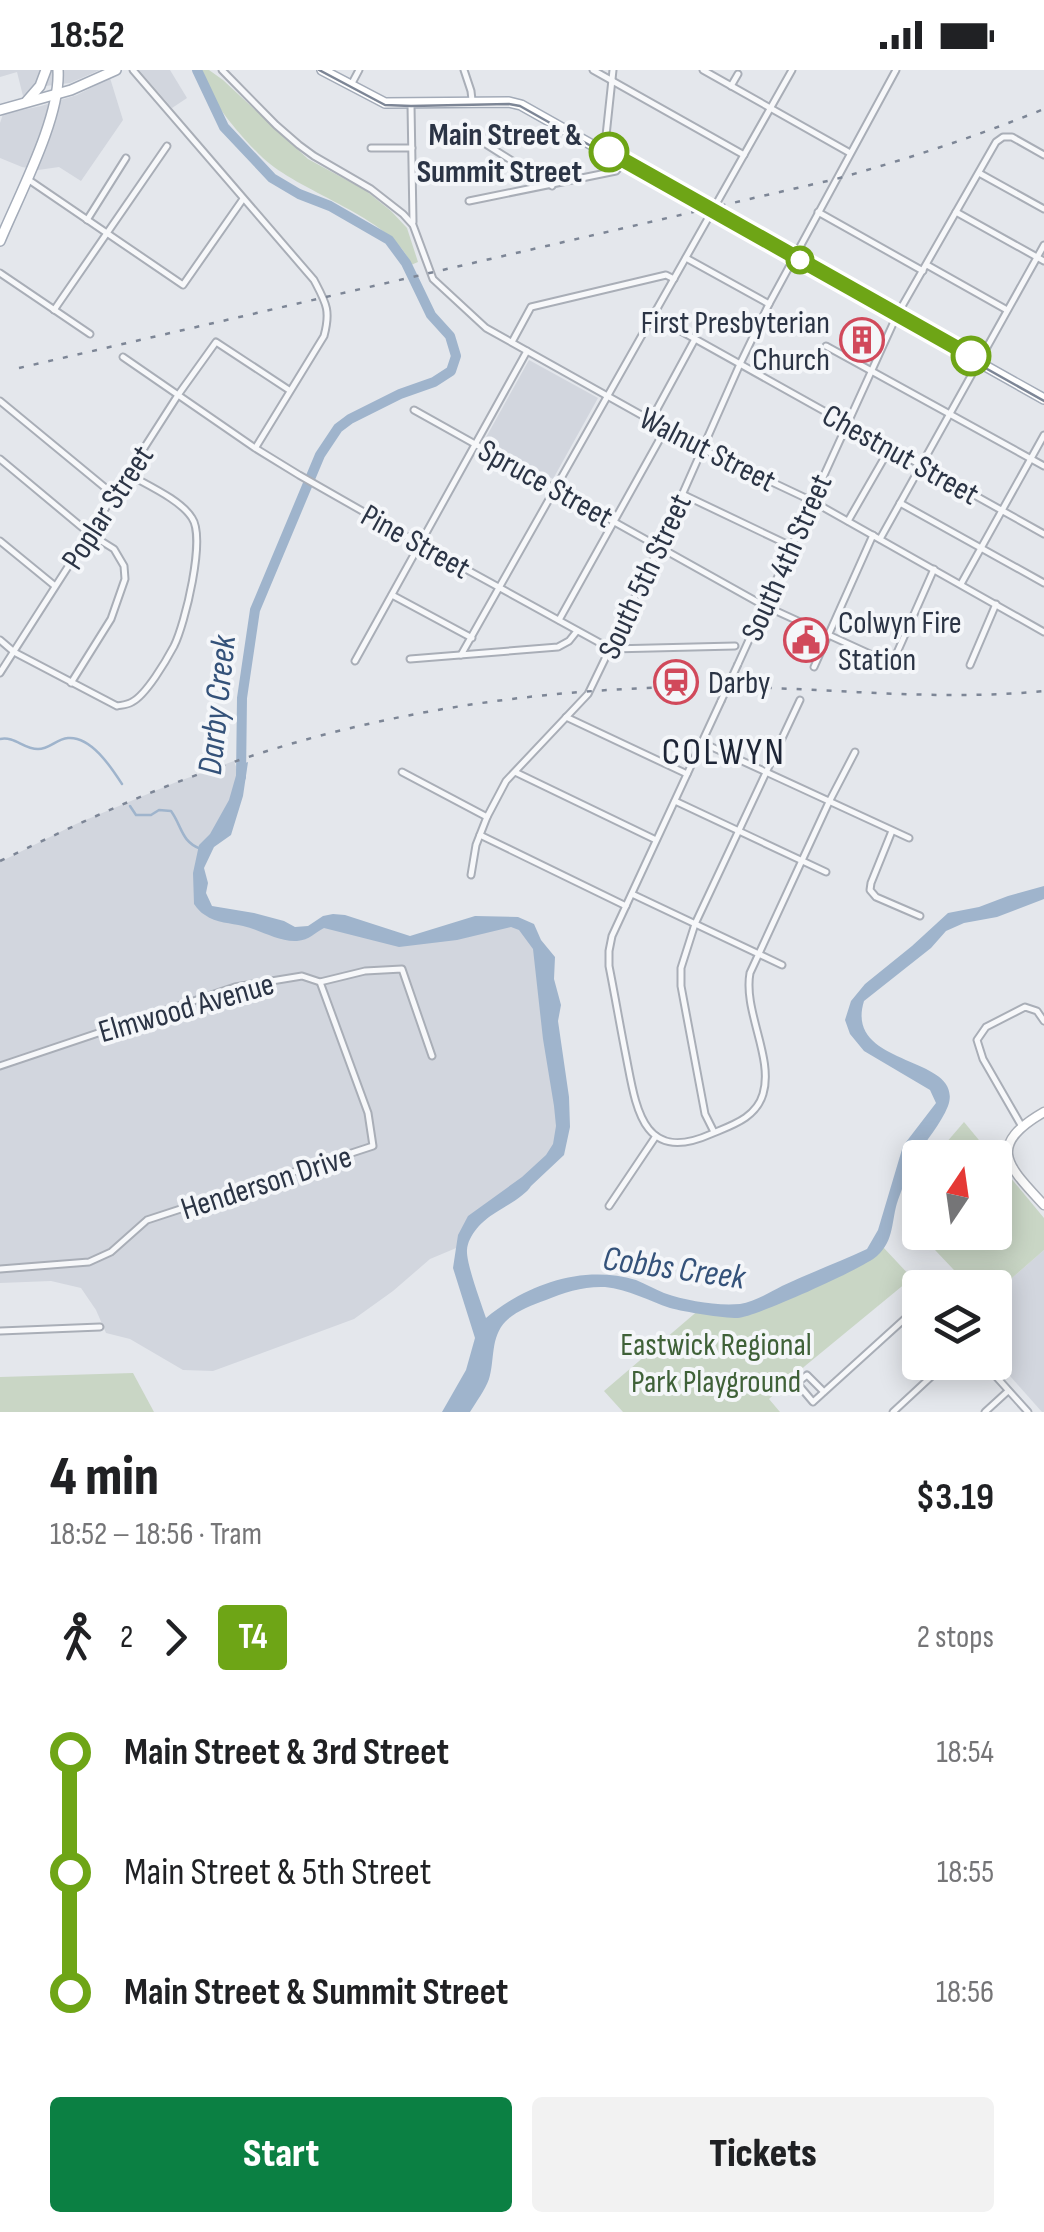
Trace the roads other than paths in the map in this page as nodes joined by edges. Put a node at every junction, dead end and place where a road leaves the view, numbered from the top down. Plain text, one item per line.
1 (48, 70) edge
2 (58, 70) edge
3 (116, 70) edge
4 (133, 70) edge
5 (222, 70) edge
6 (322, 70) edge
7 (359, 70) edge
8 (464, 70) edge
9 (594, 70) edge
10 (613, 70) edge
11 (703, 70) edge
12 (792, 70) edge
13 (894, 71) edge
14 (738, 74) dead end
15 (612, 81) junction
16 (351, 85) junction
17 (732, 86) junction
18 (56, 94) junction
19 (25, 103) junction
20 (472, 103) junction
21 (411, 105) junction
22 (770, 108) junction
23 (0, 110) edge
24 (487, 145) dead end
25 (167, 146) dead end
26 (371, 148) dead end
27 (412, 148) junction
28 (602, 151) junction
29 (850, 152) junction
30 (744, 155) junction
31 (1044, 155) edge
32 (126, 158) dead end
33 (624, 163) junction
34 (979, 173) junction
35 (26, 178) junction
36 (552, 186) junction
37 (244, 198) junction
38 (469, 201) dead end
39 (1044, 208) edge
40 (711, 212) junction
41 (818, 212) junction
42 (956, 212) junction
43 (86, 220) junction
44 (412, 225) junction
45 (107, 234) junction
46 (0, 240) edge
47 (1044, 244) edge
48 (686, 258) junction
49 (792, 258) junction
50 (1040, 259) edge
51 (924, 267) junction
52 (0, 273) edge
53 (674, 279) junction
54 (769, 304) junction
55 (54, 310) junction
56 (1007, 310) junction
57 (654, 315) junction
58 (897, 315) junction
59 (90, 334) dead end
60 (696, 340) junction
61 (512, 342) junction
62 (826, 346) dead end
63 (527, 350) junction
64 (122, 356) dead end
65 (978, 362) junction
66 (740, 364) junction
67 (872, 370) junction
68 (289, 390) junction
69 (178, 395) junction
70 (608, 396) junction
71 (1044, 399) edge
72 (0, 401) edge
73 (414, 410) dead end
74 (949, 414) junction
75 (651, 420) junction
76 (847, 424) junction
77 (666, 428) junction
78 (1044, 435) edge
79 (476, 444) junction
80 (255, 448) junction
81 (702, 448) junction
82 (890, 448) junction
83 (1031, 458) junction
84 (0, 459) edge
85 (921, 465) junction
86 (1044, 466) edge
87 (128, 474) junction
88 (554, 490) junction
89 (682, 494) junction
90 (114, 495) junction
91 (812, 501) junction
92 (900, 503) junction
93 (1000, 510) junction
94 (614, 522) junction
95 (848, 522) junction
96 (90, 534) junction
97 (1044, 534) edge
98 (876, 537) junction
99 (0, 542) edge
100 (420, 544) junction
101 (791, 546) junction
102 (659, 547) junction
103 (980, 548) junction
104 (934, 570) junction
105 (1044, 583) edge
106 (960, 584) junction
107 (55, 586) junction
108 (501, 588) junction
109 (392, 595) junction
110 (763, 604) junction
111 (996, 604) junction
112 (558, 620) junction
113 (576, 631) junction
114 (1044, 632) edge
115 (828, 636) junction
116 (472, 638) junction
117 (0, 640) edge
118 (735, 646) dead end
119 (611, 649) junction
120 (14, 652) junction
121 (461, 655) junction
122 (410, 659) dead end
123 (355, 661) dead end
124 (970, 665) dead end
125 (814, 668) dead end
126 (0, 673) edge
127 (71, 683) junction
128 (800, 700) dead end
129 (566, 717) junction
130 (701, 742) junction
131 (855, 752) dead end
132 (402, 772) dead end
133 (514, 772) junction
134 (765, 772) junction
135 (687, 774) junction
136 (675, 800) junction
137 (829, 802) junction
138 (488, 816) junction
139 (738, 830) junction
140 (892, 830) junction
141 (480, 835) junction
142 (909, 838) dead end
143 (656, 840) junction
144 (802, 860) junction
145 (826, 872) dead end
146 (471, 875) dead end
147 (632, 894) junction
148 (626, 906) junction
149 (920, 916) dead end
150 (695, 924) junction
151 (759, 954) junction
152 (782, 965) dead end
153 (320, 982) junction
154 (1044, 1021) edge
155 (432, 1056) dead end
156 (0, 1066) edge
157 (1044, 1112) edge
158 (1022, 1125) junction
159 (715, 1133) junction
160 (656, 1136) junction
161 (1044, 1205) edge
162 (609, 1206) dead end
163 (0, 1269) edge
164 (902, 1321) edge
165 (100, 1327) dead end
166 (0, 1331) edge
167 (928, 1380) edge
168 (999, 1380) edge
169 (1008, 1390) junction
170 (824, 1392) junction
171 (893, 1412) edge
172 (984, 1412) edge
173 (1028, 1412) edge

1 - 18 main road
1 - 19 main road
2 - 18 main road
3 - 18 main road
4 - 37 street
5 - 44 street
6 - 16 main road
7 - 16 street
8 - 20 street
9 - 15 street
10 - 15 street
11 - 17 street
12 - 22 street
13 - 29 street, South 5th Street
14 - 17 street
15 - 28 street
15 - 30 street
16 - 21 main road
17 - 22 street
18 - 19 main road
18 - 35 main road
19 - 23 main road
20 - 21 main road
20 - 28 main road
21 - 27 street
22 - 29 street
22 - 30 street
24 - 36 street
25 - 45 street
26 - 27 street
27 - 44 street
28 - 33 main road
29 - 41 street, South 5th Street
30 - 40 street
31 - 34 street, South 4th Street
32 - 43 street
33 - 36 street
33 - 40 main road
34 - 39 street
34 - 42 street, South 4th Street
35 - 43 street
35 - 46 main road
36 - 38 street
37 - 45 street
37 - 68 street
40 - 48 street
40 - 49 main road
41 - 49 street, South 5th Street
41 - 51 street
42 - 50 street
42 - 51 street, South 4th Street
43 - 45 street
44 - 61 street, Walnut Street
45 - 55 street
47 - 50 street
48 - 53 street
48 - 54 street
49 - 54 street, South 5th Street
49 - 58 main road
50 - 56 street
51 - 56 street
51 - 58 street, South 4th Street
52 - 55 street
53 - 57 street
53 - 61 street
54 - 66 street, South 5th Street
55 - 59 street
56 - 65 street
57 - 60 street, Chestnut Street
57 - 70 street
58 - 65 main road
58 - 67 street, South 4th Street
60 - 66 street, Chestnut Street
60 - 75 street
61 - 63 street, Walnut Street
62 - 67 street
63 - 70 street, Walnut Street
63 - 79 street
64 - 69 street, Pine Street
65 - 71 main road
65 - 74 street
66 - 76 street, Chestnut Street
66 - 81 street, South 5th Street
67 - 74 street
67 - 76 street, South 4th Street
68 - 69 street, Poplar Street
68 - 80 street
69 - 80 street, Pine Street
69 - 87 street, Poplar Street
70 - 75 street, Walnut Street
70 - 88 street
72 - 90 street
73 - 79 street, Spruce Street
74 - 83 street
74 - 85 street
75 - 77 street, Walnut Street
76 - 82 street, Chestnut Street
76 - 91 street, South 4th Street
77 - 81 street, Walnut Street
77 - 94 street
78 - 83 street
79 - 88 street, Spruce Street
79 - 100 street
80 - 100 street, Pine Street
81 - 89 street, South 5th Street
81 - 91 street, Walnut Street
82 - 85 street, Chestnut Street
82 - 95 street
83 - 86 street
83 - 93 street
84 - 96 street
85 - 92 street
85 - 93 street, Chestnut Street
87 - 90 street, Poplar Street
87 - 127 street
88 - 94 street, Spruce Street
88 - 108 street
89 - 101 street
89 - 102 street, South 5th Street
90 - 96 street, Poplar Street
91 - 95 street, Walnut Street
91 - 101 street, South 4th Street
92 - 98 street
92 - 103 street
93 - 97 street, Chestnut Street
93 - 103 street
94 - 102 street, Spruce Street
94 - 112 street
95 - 98 street, Walnut Street
96 - 107 street, Poplar Street
96 - 127 street
98 - 104 street, Walnut Street
98 - 115 street
99 - 107 street
100 - 108 street, Pine Street
100 - 109 street
101 - 110 street, South 4th Street
102 - 110 street, Spruce Street
102 - 119 street, South 5th Street
103 - 105 street
103 - 106 street
104 - 106 street, Walnut Street
104 - 115 street, Spruce Street
106 - 111 street, Walnut Street
107 - 120 street, Poplar Street
108 - 112 street, Pine Street
108 - 116 street
109 - 116 street
109 - 123 street
110 - 115 street, Spruce Street
110 - 130 street, South 4th Street, bridge
111 - 114 street, Walnut Street
111 - 124 street
112 - 113 street, Pine Street
113 - 119 street, Pine Street
113 - 121 street
115 - 125 street
116 - 121 street
117 - 120 street
118 - 119 street, Pine Street
119 - 129 street, South 5th Street
120 - 126 street, Poplar Street
120 - 127 street
121 - 122 street
128 - 134 street
129 - 133 street, South 5th Street
129 - 135 street
130 - 134 street
130 - 135 street, South 4th Street
131 - 137 street
132 - 138 street
133 - 138 street, South 5th Street
133 - 143 street
134 - 137 street
134 - 139 street
135 - 136 street, South 4th Street
136 - 139 street
136 - 143 street, South 4th Street
137 - 140 street
137 - 144 street
138 - 141 street, South 5th Street
139 - 144 street
139 - 150 street
140 - 142 street
140 - 149 street
141 - 146 street, South 5th Street
141 - 148 street
143 - 147 street, South 4th Street
144 - 145 street
144 - 151 street
147 - 148 street, South 4th Street
147 - 150 street
148 - 160 street, South 4th Street
150 - 151 street
150 - 159 street
151 - 152 street
151 - 159 street
153 - 155 street, Elmwood Avenue
153 - 156 street, Elmwood Avenue
153 - 163 street, Henderson Drive
154 - 158 street
157 - 158 street
158 - 161 street
159 - 160 street
160 - 162 street
164 - 170 street
165 - 166 street
167 - 171 street
168 - 169 street
169 - 172 street
169 - 173 street
170 - 170 street

